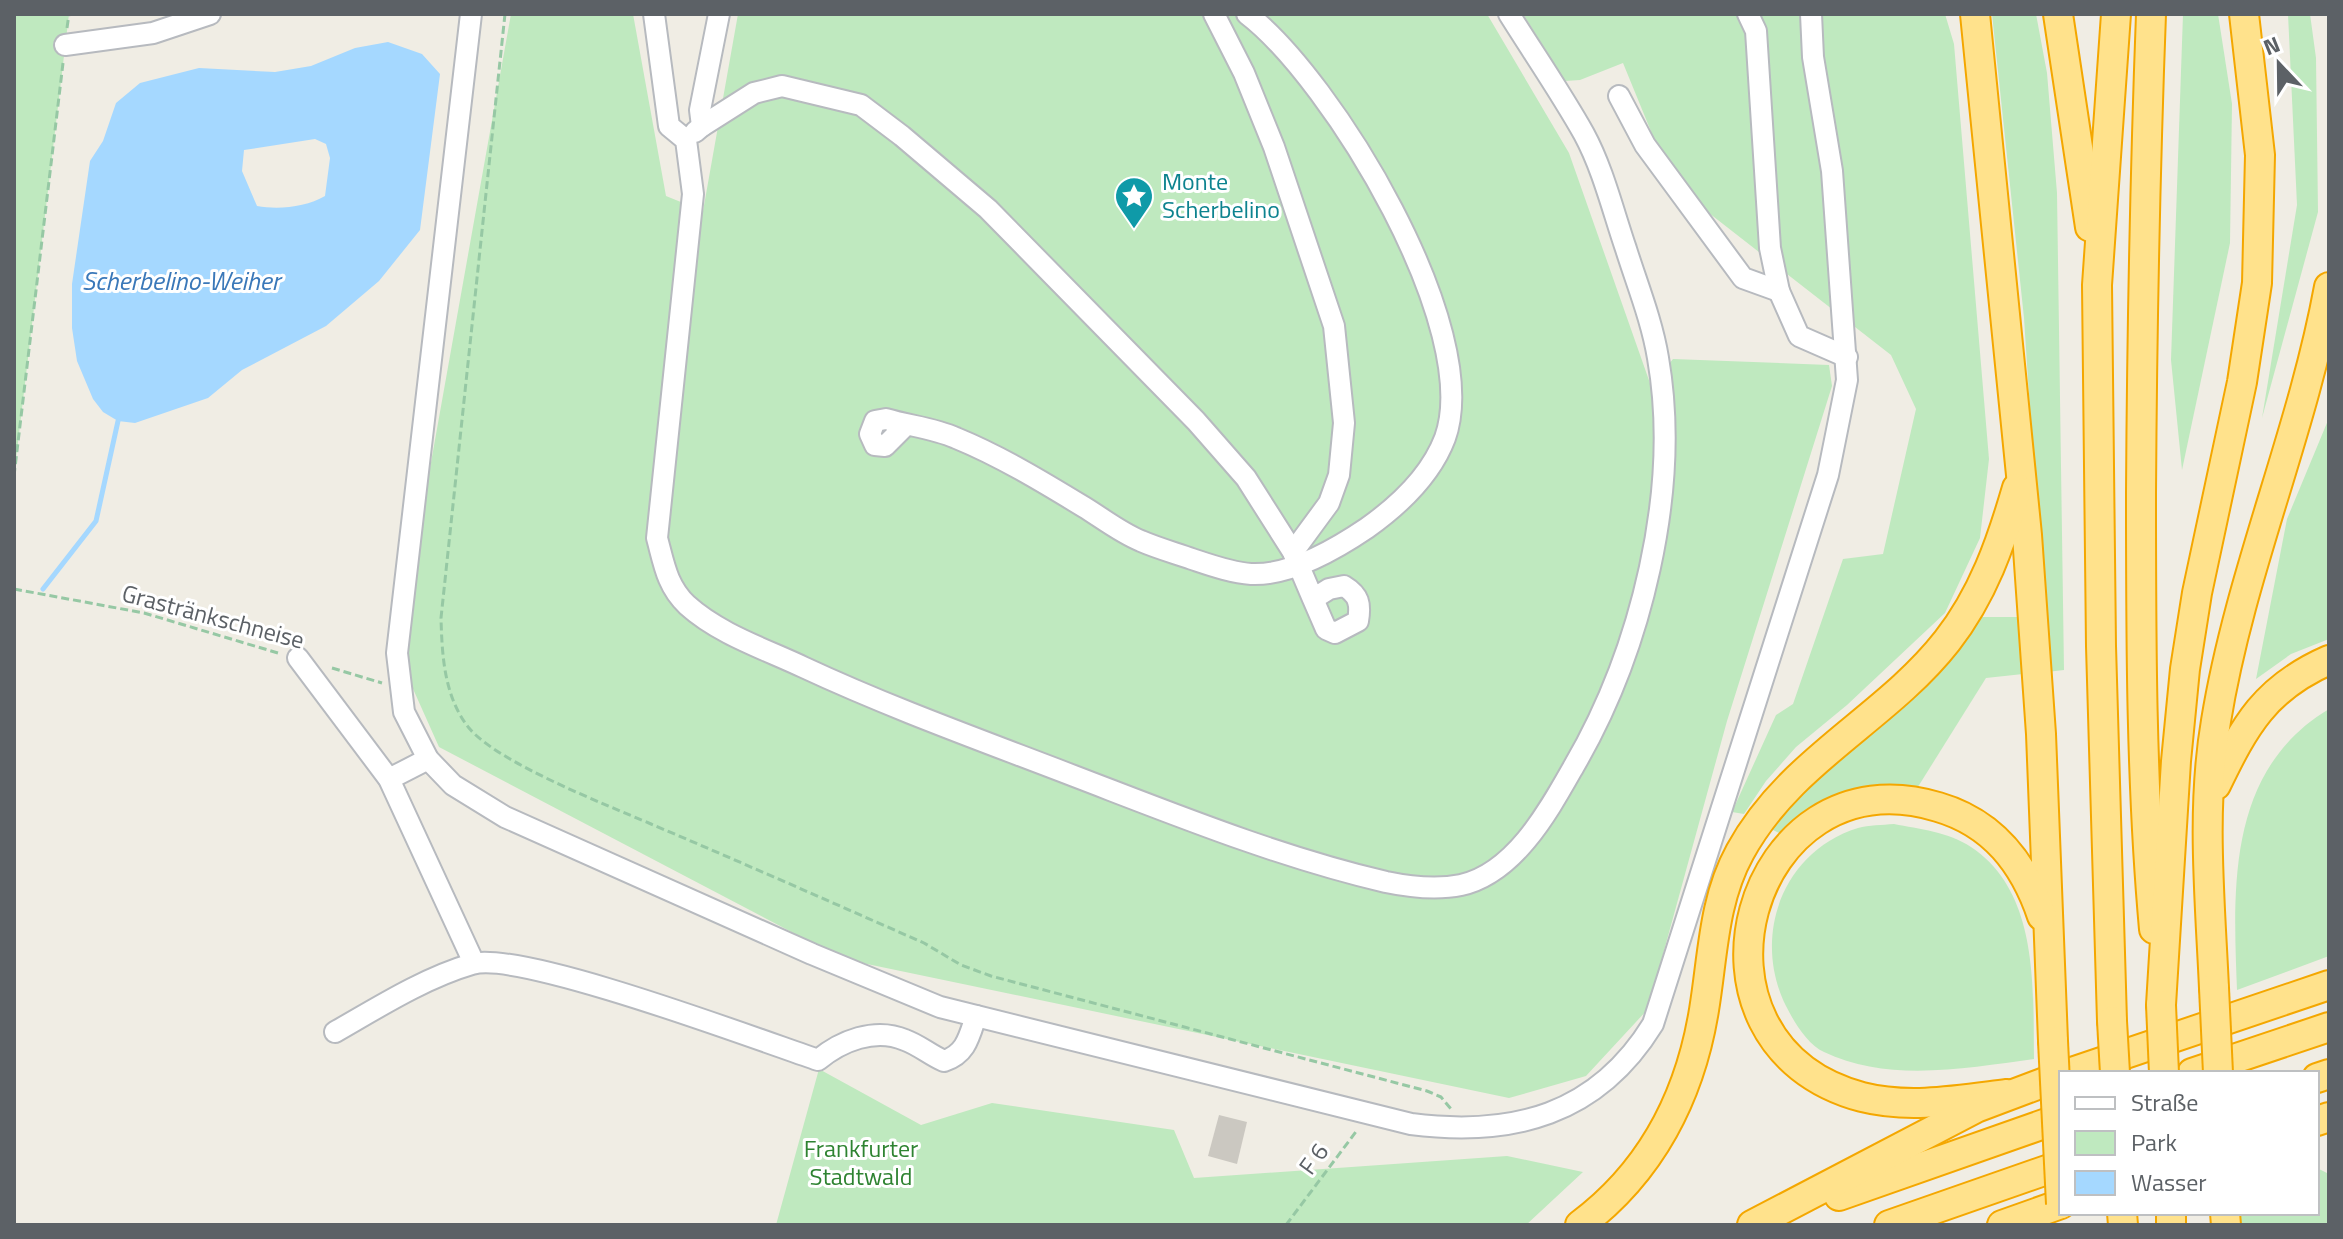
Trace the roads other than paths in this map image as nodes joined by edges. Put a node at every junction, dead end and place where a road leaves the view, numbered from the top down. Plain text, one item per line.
1 (210, 14) edge
2 (471, 14) edge
3 (654, 14) edge
4 (719, 14) edge
5 (1214, 14) edge
6 (1247, 14) edge
7 (1509, 14) edge
8 (1748, 14) edge
9 (1811, 14) edge
10 (2058, 14) edge
11 (2116, 14) edge
12 (2151, 14) edge
13 (2244, 14) edge
14 (1975, 16) edge
15 (65, 45) road end
16 (1619, 96) dead end
17 (702, 126) junction
18 (686, 140) junction
19 (2097, 285) junction
20 (2329, 287) edge
21 (1779, 291) junction
22 (1847, 357) junction
23 (906, 425) dead end
24 (2022, 471) junction
25 (1295, 557) junction
26 (1313, 599) dead end
27 (298, 658) road end
28 (2329, 660) edge
29 (428, 759) junction
30 (389, 779) junction
31 (2209, 801) junction
32 (2050, 942) junction
33 (474, 963) junction
34 (2329, 985) edge
35 (2161, 1005) junction
36 (976, 1016) junction
37 (2329, 1027) edge
38 (335, 1032) dead end
39 (2075, 1071) edge
40 (2115, 1071) edge
41 (2164, 1071) edge
42 (2198, 1071) edge
43 (2218, 1071) edge
44 (2059, 1077) edge
45 (2007, 1094) junction
46 (2059, 1119) edge
47 (2059, 1163) edge
48 (2059, 1166) edge
49 (2059, 1205) edge
50 (1580, 1225) edge
51 (1752, 1225) edge
52 (1761, 1225) edge
53 (1889, 1225) edge
54 (2002, 1225) edge

1 - 15 lane
2 - 29 lane
3 - 18 lane
4 - 17 lane
5 - 25 lane
6 - 25 lane
7 - 18 lane
8 - 21 lane
9 - 22 lane
10 - 19 highway
11 - 19 highway
12 - 35 highway
13 - 35 highway
14 - 24 highway
16 - 21 lane
17 - 18 lane
17 - 25 lane
19 - 40 highway, bridge
20 - 31 highway
21 - 22 lane
22 - 36 lane
23 - 25 lane
24 - 32 highway
24 - 50 highway
25 - 26 lane
27 - 30 lane
28 - 31 highway
29 - 30 lane
29 - 36 lane
30 - 33 lane
31 - 43 highway, bridge
32 - 45 highway
32 - 47 highway, bridge
33 - 36 lane
33 - 38 lane
34 - 39 highway
35 - 41 highway, bridge
37 - 42 highway
44 - 45 highway
45 - 51 highway
46 - 52 highway
48 - 53 highway
49 - 54 highway

